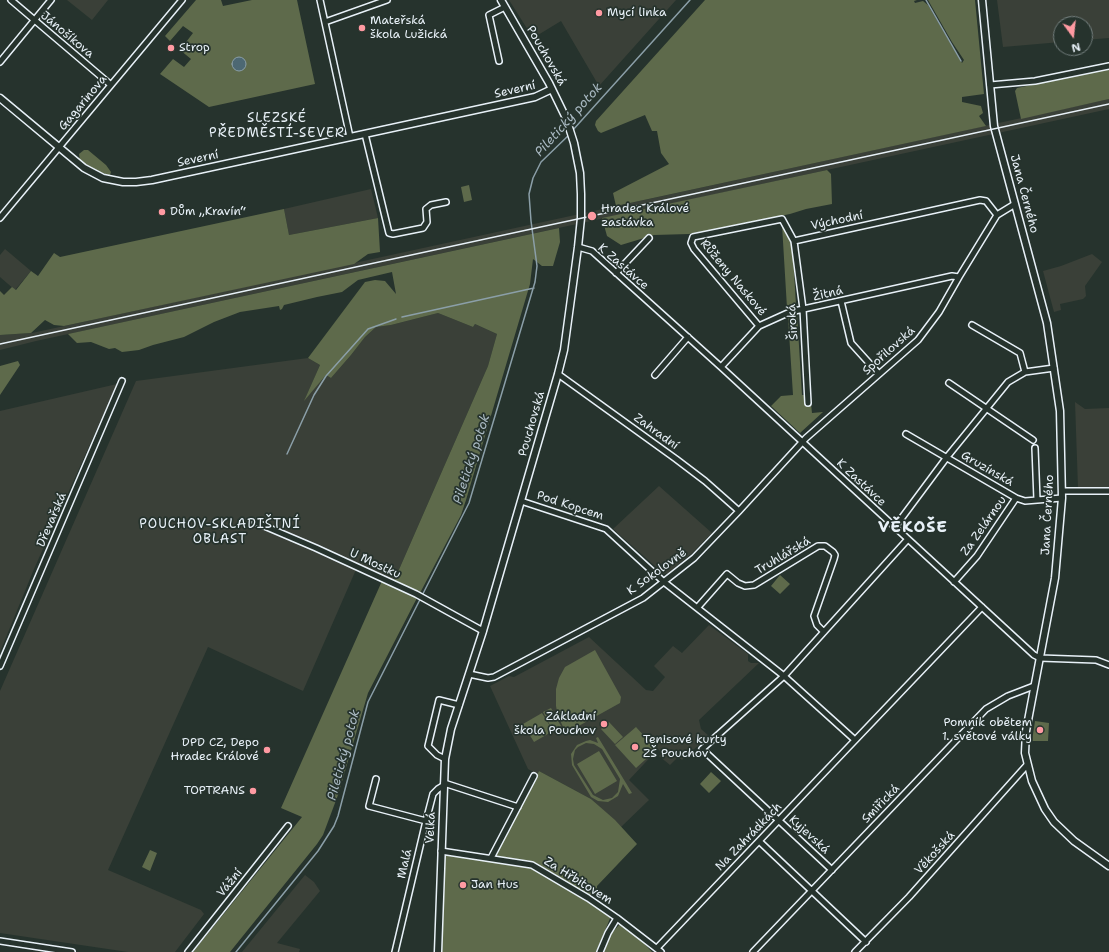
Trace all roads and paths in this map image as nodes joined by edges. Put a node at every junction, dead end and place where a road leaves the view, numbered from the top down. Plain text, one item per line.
1 (11, 0) edge
2 (51, 0) edge
3 (182, 0) edge
4 (320, 0) edge
5 (387, 0) edge
6 (501, 0) edge
7 (982, 0) edge
8 (504, 7) junction
9 (34, 20) junction
10 (325, 22) junction
11 (499, 61) dead end
12 (0, 62) edge
13 (1109, 66) edge
14 (111, 85) junction
15 (990, 85) junction
16 (552, 90) junction
17 (0, 98) edge
18 (365, 134) junction
19 (350, 137) junction
20 (59, 148) junction
21 (446, 202) dead end
22 (1015, 204) junction
23 (997, 215) junction
24 (0, 218) edge
25 (649, 238) dead end
26 (794, 241) junction
27 (578, 247) junction
28 (616, 272) junction
29 (959, 277) junction
30 (841, 301) junction
31 (803, 310) junction
32 (972, 325) dead end
33 (760, 326) junction
34 (688, 337) junction
35 (721, 367) junction
36 (1054, 368) junction
37 (1025, 372) junction
38 (558, 374) junction
39 (879, 374) junction
40 (655, 375) dead end
41 (122, 381) dead end
42 (949, 383) dead end
43 (808, 403) dead end
44 (986, 408) junction
45 (906, 434) dead end
46 (1033, 440) dead end
47 (802, 442) junction
48 (1034, 448) dead end
49 (947, 457) junction
50 (1109, 491) edge
51 (1062, 494) junction
52 (1016, 498) junction
53 (1037, 500) junction
54 (521, 501) junction
55 (739, 511) junction
56 (255, 522) dead end
57 (895, 527) junction
58 (908, 539) junction
59 (664, 582) junction
60 (954, 582) junction
61 (982, 607) junction
62 (697, 608) junction
63 (483, 631) junction
64 (824, 632) junction
65 (1040, 658) junction
66 (1109, 665) edge
67 (0, 666) edge
68 (469, 674) junction
69 (784, 676) junction
70 (1034, 686) junction
71 (459, 705) junction
72 (855, 740) junction
73 (445, 760) junction
74 (1027, 765) junction
75 (534, 776) dead end
76 (376, 779) dead end
77 (444, 784) junction
78 (518, 807) junction
79 (779, 820) junction
80 (426, 821) junction
81 (288, 826) dead end
82 (759, 841) junction
83 (442, 851) junction
84 (491, 858) junction
85 (1107, 863) edge
86 (832, 870) junction
87 (812, 891) junction
88 (617, 918) junction
89 (0, 941) edge
90 (866, 942) junction
91 (659, 950) edge
92 (72, 952) edge
93 (188, 952) edge
94 (395, 952) edge
95 (438, 952) edge
96 (600, 952) edge
97 (753, 952) edge
98 (855, 952) edge

1 - 9 street, Jánošíkova
2 - 9 street
3 - 14 street, Gagarinova
4 - 10 street
5 - 10 street
6 - 8 street, Pouchovská
7 - 15 street, Jana Černého
8 - 11 street
8 - 16 street, Pouchovská
9 - 12 street
9 - 14 street, Jánošíkova
10 - 19 street
13 - 15 street
14 - 20 street, Gagarinova
15 - 22 street, Jana Černého
16 - 18 street, Severní
16 - 27 street, Pouchovská
17 - 20 street, Severní
18 - 19 street, Severní
18 - 21 street
19 - 20 street, Severní
20 - 24 street, Gagarinova
22 - 23 street, Spořilovská
22 - 36 street, Jana Černého
23 - 26 street, Východní
23 - 29 street, Spořilovská
25 - 28 street
26 - 31 street, Široká
26 - 33 street, Růženy Naskové
27 - 28 street, K Zastávce
27 - 38 street, Pouchovská
28 - 34 street, K Zastávce
29 - 30 street, Žitná
29 - 39 street, Spořilovská
30 - 31 street, Žitná
30 - 39 street
31 - 33 street, Žitná
31 - 43 street, Široká
32 - 37 street
33 - 35 street, Žitná
34 - 35 street, K Zastávce
34 - 40 street
35 - 47 street, K Zastávce
36 - 37 street, Gruzínská
36 - 51 street, Jana Černého
37 - 44 street, Gruzínská
38 - 54 street, Pouchovská
38 - 55 street, Zahradní
39 - 47 street, Spořilovská
41 - 67 street, Dřevařská
42 - 44 street
44 - 46 street
44 - 49 street, Gruzínská
45 - 49 street, Gruzínská
47 - 55 street, K Sokolovně
47 - 57 street, K Zastávce
48 - 53 street
49 - 52 street, Gruzínská
49 - 57 street, Gruzínská
50 - 51 street, Za Zelárnou
51 - 53 street, Za Zelárnou
51 - 65 street, Jana Černého
52 - 53 street, Za Zelárnou
52 - 60 street, Za Zelárnou
54 - 59 street, Pod Kopcem
54 - 63 street, Pouchovská
55 - 59 street, K Sokolovně
56 - 63 street, U Mostku
57 - 58 street, K Zastávce
58 - 60 street, K Zastávce
58 - 64 street
59 - 62 street
59 - 68 street, K Sokolovně
60 - 61 street, K Zastávce
61 - 65 street, K Zastávce
61 - 72 street, Na Zahrádkách
62 - 64 street, Truhlářská
62 - 69 street
63 - 68 street, Pouchovská
64 - 69 street
65 - 66 street
65 - 70 street, Jana Černého
68 - 71 street, Pouchovská
69 - 72 street
69 - 79 street, Kyjevská
70 - 74 street, Jana Černého
70 - 86 street, Smiřická
71 - 73 street, Pouchovská
71 - 73 street
72 - 79 street, Na Zahrádkách
73 - 77 street, Pouchovská
74 - 85 street, Jana Černého
74 - 90 street, Věkošská
75 - 78 street
76 - 80 street
77 - 78 street
77 - 80 street, Malá
77 - 83 street, Velká
78 - 84 street
79 - 82 street, Na Zahrádkách
79 - 86 street, Kyjevská
80 - 94 street, Malá
81 - 93 street, Vážní
82 - 87 street
82 - 91 street, Na Zahrádkách
83 - 84 street, Za Hřbitovem
83 - 95 street, Velká
84 - 88 street, Za Hřbitovem
86 - 87 street, Smiřická
87 - 90 street
87 - 97 street, Smiřická
88 - 91 street
88 - 96 street, Za Hřbitovem
89 - 92 street
90 - 98 street, Věkošská

